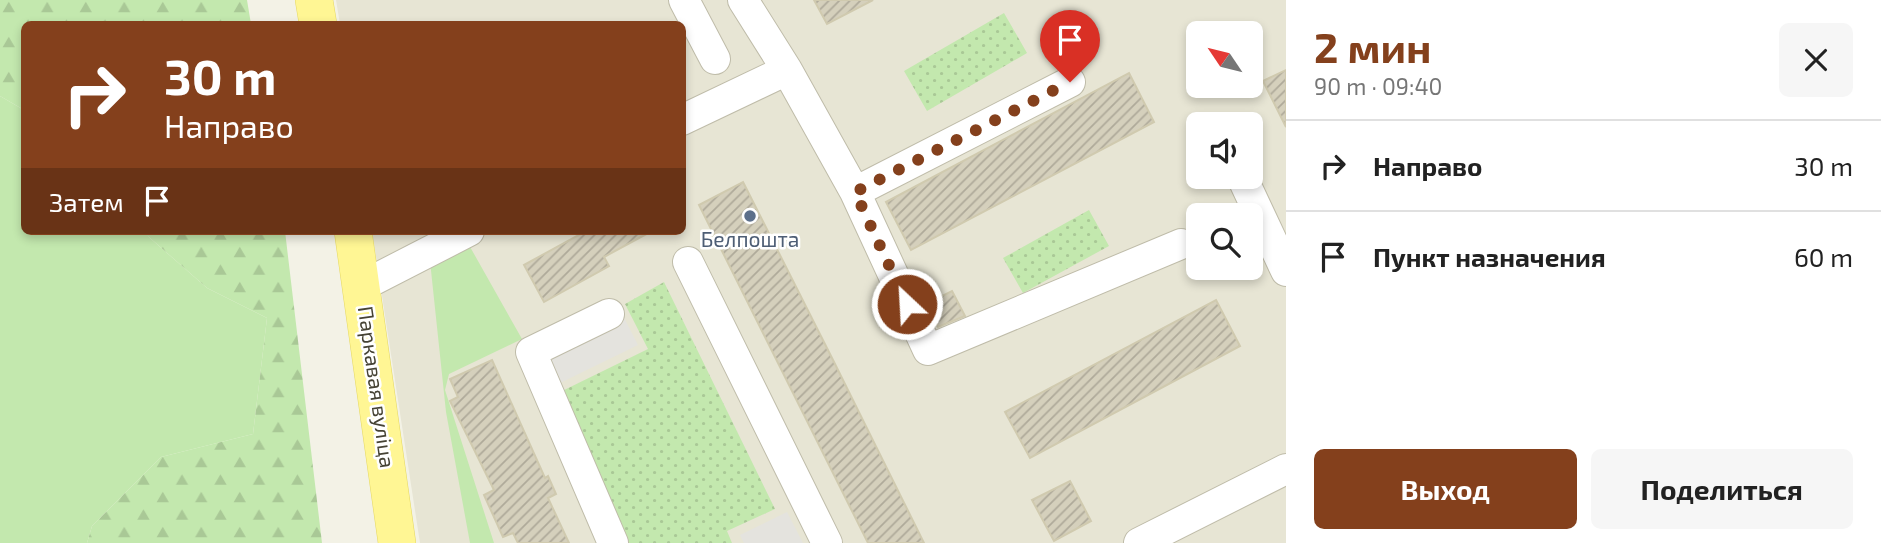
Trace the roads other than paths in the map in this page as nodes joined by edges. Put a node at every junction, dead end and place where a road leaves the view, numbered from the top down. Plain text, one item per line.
1 (314, 0) edge
2 (684, 0) edge
3 (743, 0) edge
4 (318, 21) edge
5 (715, 60) dead end
6 (787, 70) junction
7 (1070, 82) dead end
8 (686, 118) edge
9 (1248, 189) edge
10 (855, 192) junction
11 (354, 235) edge
12 (460, 235) edge
13 (1181, 244) dead end
14 (688, 262) dead end
15 (1286, 271) edge
16 (362, 286) junction
17 (609, 314) dead end
18 (1286, 469) edge
19 (397, 543) edge
20 (613, 543) edge
21 (827, 543) edge
22 (1139, 543) edge

1 - 4 main road
2 - 5 lane
3 - 6 lane
6 - 8 lane
6 - 10 lane
7 - 10 lane
9 - 15 lane
10 - 13 lane
11 - 16 main road, Паркавая вуліца
12 - 16 lane
14 - 21 lane
16 - 19 main road, Паркавая вуліца
17 - 20 lane
18 - 22 lane

